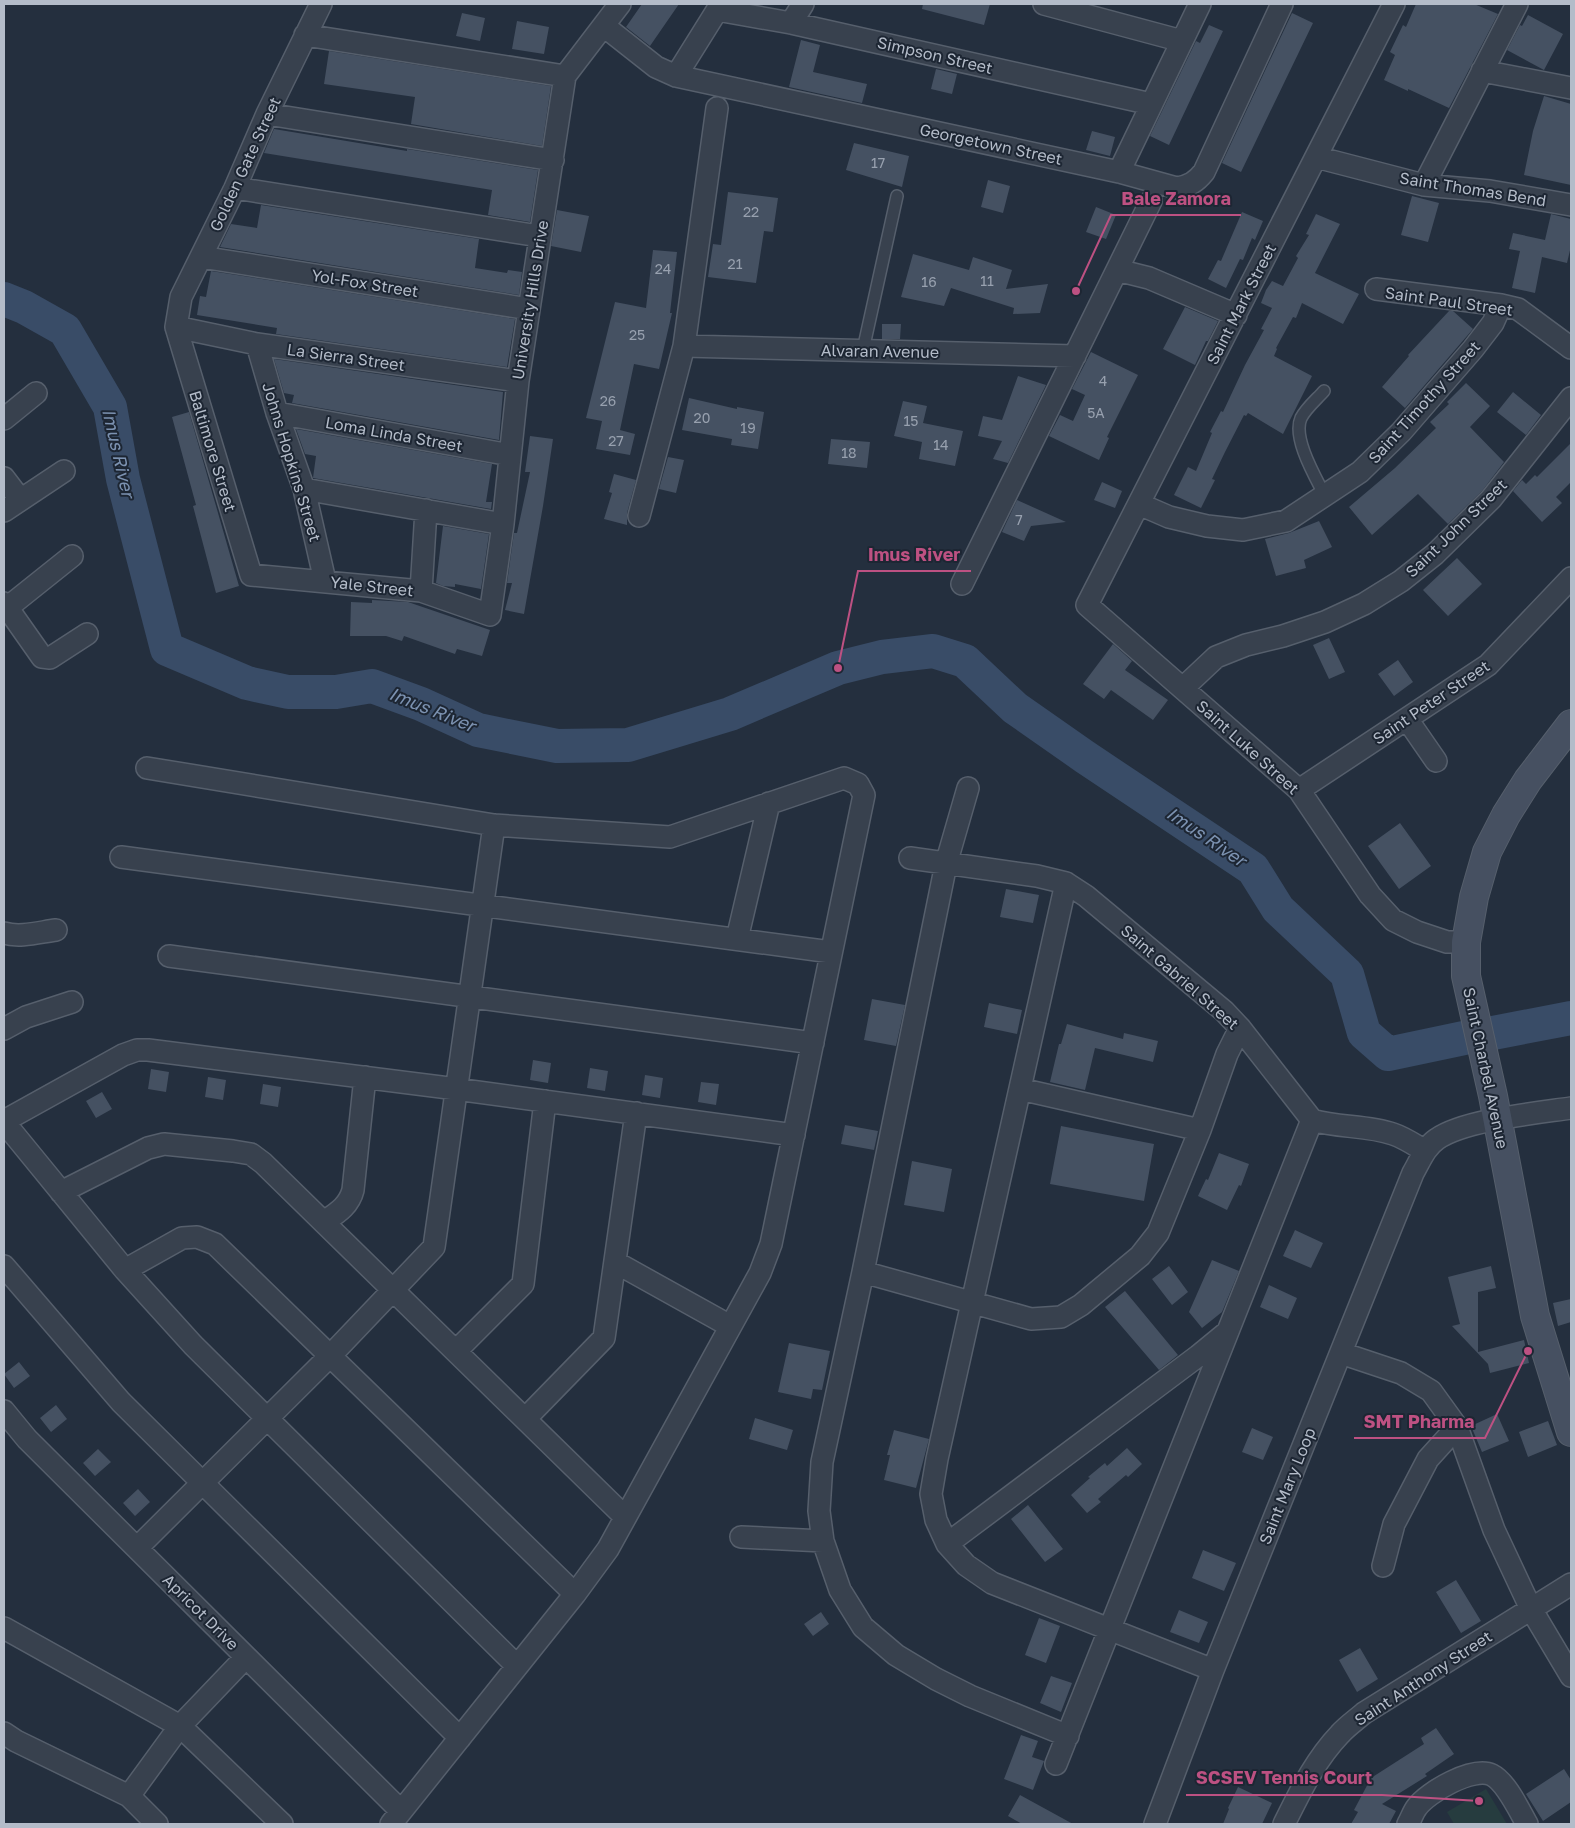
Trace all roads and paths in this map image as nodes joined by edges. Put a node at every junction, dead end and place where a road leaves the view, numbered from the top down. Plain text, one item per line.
1 (321, 4) edge
2 (620, 4) edge
3 (804, 4) edge
4 (1044, 4) edge
5 (1200, 4) edge
6 (1282, 4) edge
7 (1394, 4) edge
8 (1517, 4) edge
9 (719, 7) edge
10 (791, 23) junction
11 (604, 26) junction
12 (305, 35) junction
13 (1182, 42) junction
14 (1482, 71) junction
15 (566, 76) junction
16 (676, 76) junction
17 (1571, 88) edge
18 (1152, 104) junction
19 (717, 108) dead end
20 (267, 114) junction
21 (1316, 157) junction
22 (552, 160) junction
23 (1118, 172) junction
24 (1424, 185) junction
25 (235, 188) junction
26 (897, 196) dead end
27 (1152, 201) dead end
28 (1571, 205) edge
29 (540, 236) junction
30 (201, 257) junction
31 (1117, 270) junction
32 (1376, 289) dead end
33 (1501, 305) junction
34 (529, 308) junction
35 (1236, 315) junction
36 (176, 327) junction
37 (257, 344) junction
38 (684, 346) junction
39 (1571, 348) edge
40 (863, 350) junction
41 (1075, 356) junction
42 (518, 382) junction
43 (1324, 391) dead end
44 (36, 393) dead end
45 (1571, 398) edge
46 (278, 413) junction
47 (4, 420) edge
48 (510, 455) junction
49 (64, 471) dead end
50 (4, 478) edge
51 (304, 489) junction
52 (1325, 496) junction
53 (1139, 504) junction
54 (12, 505) edge
55 (426, 510) junction
56 (639, 516) dead end
57 (503, 524) junction
58 (72, 556) dead end
59 (251, 576) joint
60 (326, 581) junction
61 (962, 584) dead end
62 (1567, 590) edge
63 (421, 591) junction
64 (1087, 605) joint
65 (6, 606) edge
66 (490, 615) joint
67 (87, 634) dead end
68 (1183, 688) junction
69 (1407, 719) junction
70 (1571, 724) edge
71 (1436, 761) dead end
72 (147, 768) dead end
73 (968, 788) dead end
74 (1299, 790) junction
75 (769, 803) junction
76 (494, 824) junction
77 (121, 856) dead end
78 (910, 858) dead end
79 (946, 864) junction
80 (1066, 883) junction
81 (482, 905) junction
82 (56, 930) dead end
83 (4, 933) edge
84 (737, 939) junction
85 (1466, 942) junction
86 (831, 952) junction
87 (170, 956) dead end
88 (469, 995) junction
89 (72, 1002) dead end
90 (1240, 1028) junction
91 (4, 1029) edge
92 (813, 1043) junction
93 (365, 1077) junction
94 (455, 1089) junction
95 (1020, 1089) junction
96 (545, 1101) junction
97 (1495, 1108) junction
98 (1571, 1108) edge
99 (636, 1113) junction
100 (1312, 1120) junction
101 (4, 1121) edge
102 (1200, 1130) junction
103 (794, 1135) junction
104 (1425, 1151) junction
105 (61, 1192) junction
106 (324, 1222) junction
107 (615, 1262) junction
108 (4, 1266) edge
109 (125, 1270) junction
110 (863, 1272) junction
111 (393, 1290) junction
112 (973, 1303) junction
113 (730, 1326) junction
114 (1229, 1330) junction
115 (456, 1351) junction
116 (1341, 1352) junction
117 (331, 1355) junction
118 (4, 1411) edge
119 (266, 1419) junction
120 (525, 1419) junction
121 (1457, 1427) junction
122 (1571, 1432) edge
123 (203, 1482) junction
124 (625, 1517) junction
125 (741, 1537) dead end
126 (823, 1541) junction
127 (947, 1544) junction
128 (136, 1548) junction
129 (1383, 1566) dead end
130 (1571, 1584) edge
131 (575, 1594) junction
132 (1531, 1609) junction
133 (4, 1628) edge
134 (1110, 1629) junction
135 (246, 1657) junction
136 (517, 1666) junction
137 (1213, 1670) junction
138 (1571, 1676) edge
139 (180, 1726) junction
140 (1068, 1736) junction
141 (460, 1738) junction
142 (8, 1740) edge
143 (1056, 1764) dead end
144 (129, 1796) junction
145 (396, 1818) edge
146 (158, 1824) edge
147 (282, 1824) edge
148 (1155, 1824) edge
149 (1284, 1824) edge
150 (1408, 1824) edge
151 (1528, 1824) edge

1 - 12 street, Golden Gate Street
2 - 11 street, University Hills Drive
3 - 10 street
4 - 13 street
5 - 13 street
6 - 23 street, Georgetown Street
7 - 21 street, Saint Mark Street
8 - 14 street
9 - 10 street, Simpson Street
9 - 16 street
10 - 18 street, Simpson Street
11 - 15 street, University Hills Drive
11 - 16 street, Georgetown Street
12 - 15 street
12 - 20 street, Golden Gate Street
13 - 18 street
14 - 17 street
14 - 24 street
15 - 22 street, University Hills Drive
16 - 23 street, Georgetown Street
18 - 23 street
19 - 38 street
20 - 22 street
20 - 25 street, Golden Gate Street
21 - 24 street, Saint Thomas Bend
21 - 35 street, Saint Mark Street
22 - 29 street, University Hills Drive
24 - 28 street, Saint Thomas Bend
25 - 29 street
25 - 30 street, Golden Gate Street
26 - 40 lane
27 - 31 street
29 - 34 street, University Hills Drive
30 - 34 street, Yol-Fox Street
30 - 36 street, Golden Gate Street
31 - 35 street
31 - 41 street
32 - 33 street, Saint Paul Street
33 - 39 street, Saint Paul Street
33 - 52 street, Saint Timothy Street
34 - 42 street, University Hills Drive
35 - 53 street, Saint Mark Street
36 - 37 street, La Sierra Street
36 - 59 street, Baltimore Street
37 - 42 street, La Sierra Street
37 - 46 street, Johns Hopkins Street
38 - 40 street, Alvaran Avenue
38 - 56 street
40 - 41 street, Alvaran Avenue
41 - 61 street
42 - 48 street, University Hills Drive
43 - 52 lane
44 - 47 street
45 - 68 street, Saint John Street
46 - 48 street, Loma Linda Street
46 - 51 street, Johns Hopkins Street
48 - 57 street, University Hills Drive
49 - 54 street
50 - 54 street
51 - 55 street
51 - 60 street, Johns Hopkins Street
52 - 53 street, Saint Timothy Street
53 - 64 street, Saint Mark Street
55 - 57 street
55 - 63 street
57 - 66 street, University Hills Drive
58 - 65 street
59 - 60 street, Yale Street
60 - 63 street, Yale Street
62 - 69 street, Saint Peter Street
63 - 66 street, Yale Street
64 - 68 street, Saint Luke Street
65 - 67 street
68 - 74 street, Saint Luke Street
69 - 71 street
69 - 74 street, Saint Peter Street
70 - 85 street, Saint Charbel Avenue
72 - 76 street
73 - 79 street
74 - 85 street, Saint Luke Street
75 - 76 street
75 - 84 street
75 - 86 street
76 - 81 street
77 - 81 street
78 - 79 street, Saint Gabriel Street
79 - 80 street, Saint Gabriel Street
79 - 110 street
80 - 90 street, Saint Gabriel Street
80 - 95 street
81 - 84 street
81 - 88 street
82 - 83 street
84 - 86 street
85 - 97 street, Saint Charbel Avenue
86 - 92 street
87 - 88 street
88 - 92 street
88 - 94 street
89 - 91 street
90 - 100 street, Saint Gabriel Street
90 - 102 street
92 - 103 street
93 - 94 street
93 - 101 street
93 - 106 street
94 - 96 street
94 - 111 street
95 - 102 street
95 - 112 street
96 - 99 street
96 - 115 street
97 - 98 street
97 - 104 street
97 - 122 street, Saint Charbel Avenue
99 - 103 street
99 - 107 street
100 - 104 street
100 - 114 street
101 - 105 street
102 - 112 street
103 - 113 street
104 - 116 street, Saint Mary Loop
105 - 106 street
105 - 109 street
106 - 111 street
107 - 113 street
107 - 120 street
108 - 123 street
109 - 117 street
109 - 119 street
110 - 112 street
110 - 126 street
111 - 115 street
111 - 117 street
112 - 127 street
113 - 124 street
114 - 127 street
114 - 134 street
115 - 120 street
116 - 121 street
116 - 137 street, Saint Mary Loop
117 - 119 street
117 - 131 street
118 - 128 street, Apricot Drive
119 - 123 street
119 - 136 street
120 - 124 street
121 - 129 street
121 - 132 street
123 - 128 street
123 - 141 street
124 - 131 street
125 - 126 street
126 - 140 street
127 - 134 street
128 - 135 street, Apricot Drive
130 - 132 street, Saint Anthony Street
131 - 136 street
132 - 138 street
132 - 149 street, Saint Anthony Street
133 - 139 street
134 - 137 street
134 - 140 street
135 - 139 street
135 - 145 street, Apricot Drive
136 - 141 street
137 - 148 street, Saint Mary Loop
139 - 144 street
139 - 147 street
140 - 143 street
141 - 145 street
142 - 144 street
144 - 146 street
150 - 151 street

